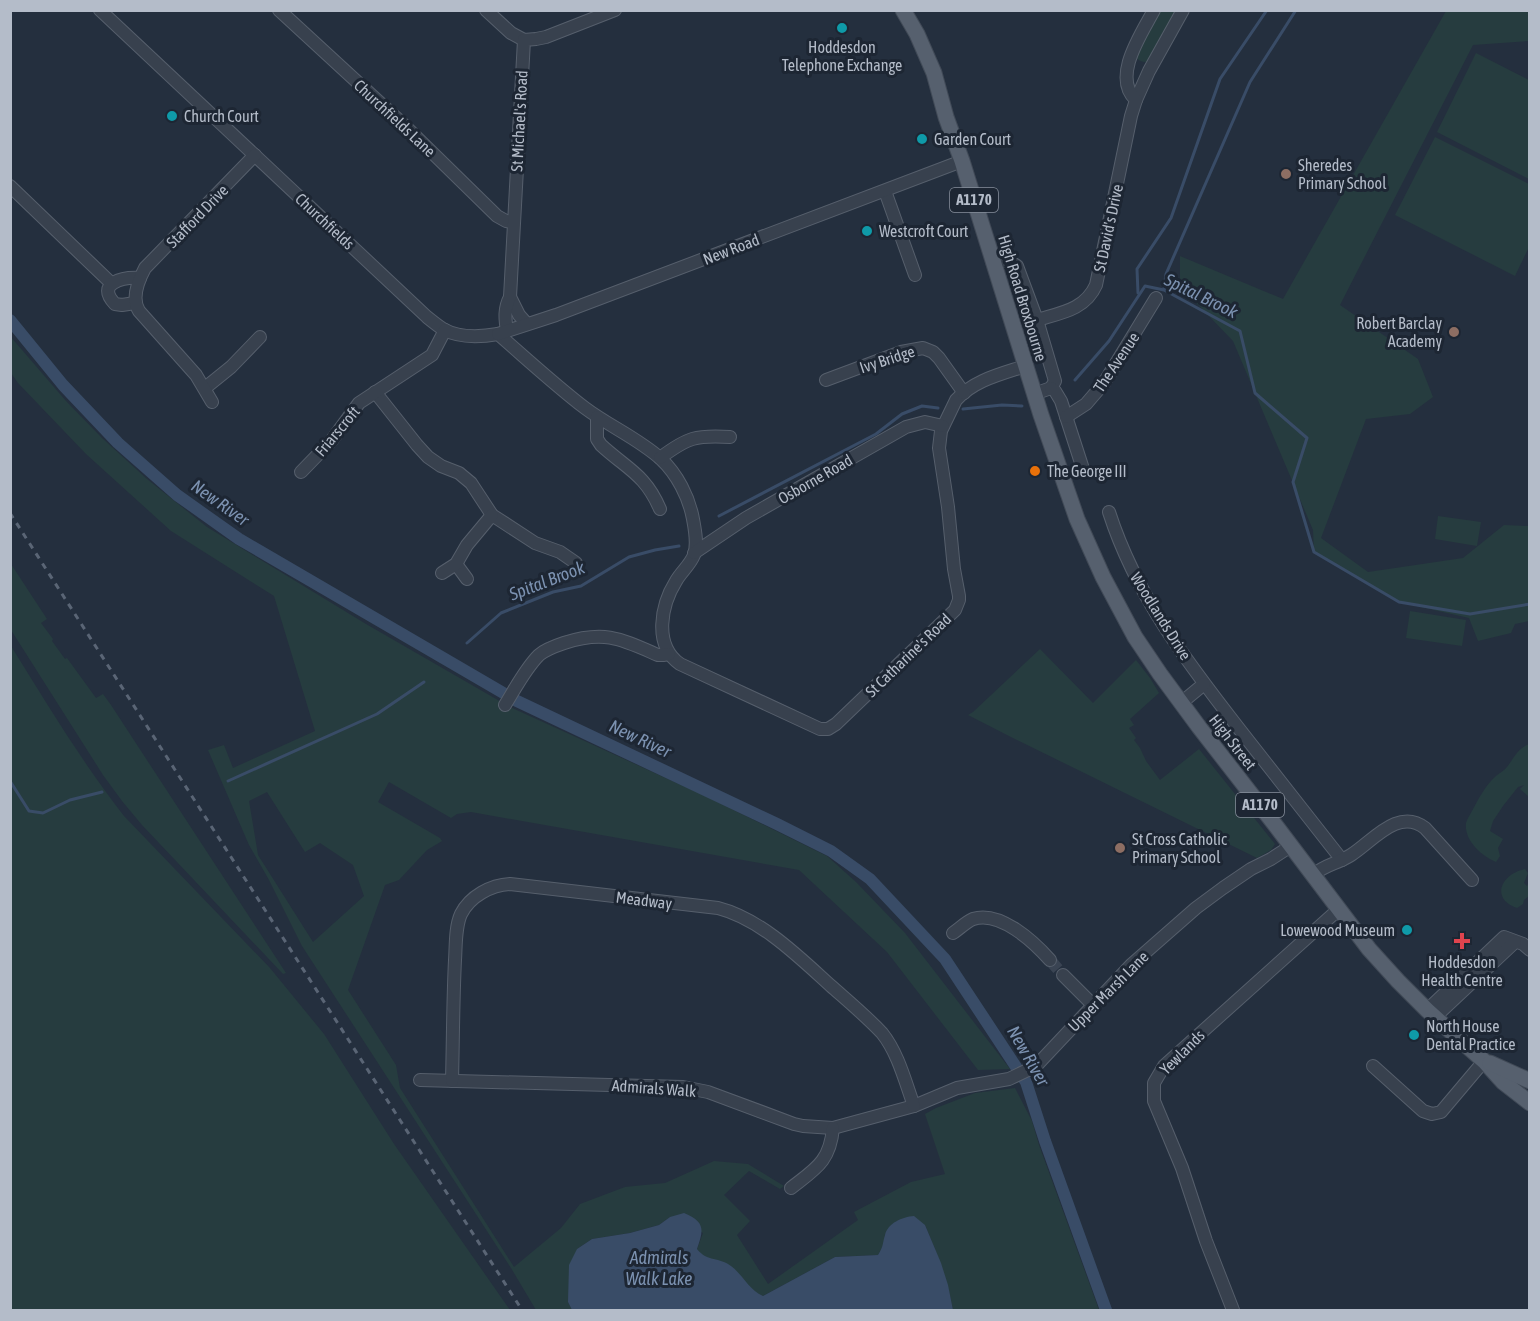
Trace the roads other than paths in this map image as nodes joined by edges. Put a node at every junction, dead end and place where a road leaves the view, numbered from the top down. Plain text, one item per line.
1 (100, 10) edge
2 (279, 10) edge
3 (486, 10) edge
4 (615, 10) edge
5 (903, 10) edge
6 (1154, 10) edge
7 (1183, 10) edge
8 (524, 40) junction
9 (1128, 60) junction
10 (1149, 71) junction
11 (1136, 100) junction
12 (255, 155) junction
13 (962, 161) junction
14 (11, 187) edge
15 (885, 191) junction
16 (513, 222) junction
17 (992, 261) junction
18 (915, 274) dead end
19 (140, 278) junction
20 (111, 283) junction
21 (510, 297) junction
22 (1156, 298) dead end
23 (135, 303) junction
24 (1037, 320) junction
25 (527, 324) junction
26 (445, 330) junction
27 (502, 332) junction
28 (260, 337) dead end
29 (1025, 366) junction
30 (826, 380) dead end
31 (205, 388) junction
32 (1051, 388) junction
33 (375, 392) junction
34 (963, 393) junction
35 (1034, 394) junction
36 (212, 402) dead end
37 (597, 417) junction
38 (1066, 417) junction
39 (943, 426) junction
40 (730, 437) dead end
41 (660, 458) junction
42 (1083, 469) dead end
43 (300, 472) dead end
44 (660, 509) dead end
45 (1109, 512) dead end
46 (492, 516) junction
47 (694, 553) junction
48 (576, 563) dead end
49 (456, 564) junction
50 (442, 573) dead end
51 (467, 579) dead end
52 (669, 654) junction
53 (1204, 684) junction
54 (1181, 703) junction
55 (505, 705) dead end
56 (1291, 846) junction
57 (1341, 860) junction
58 (1313, 875) junction
59 (1472, 880) dead end
60 (1339, 909) junction
61 (953, 933) dead end
62 (1530, 950) edge
63 (1050, 960) tunnel mouth
64 (1064, 975) tunnel mouth
65 (1093, 1005) junction
66 (1431, 1014) junction
67 (1484, 1061) junction
68 (1373, 1066) dead end
69 (420, 1080) dead end
70 (452, 1081) junction
71 (1530, 1081) edge
72 (1530, 1103) edge
73 (914, 1106) junction
74 (833, 1128) junction
75 (791, 1188) dead end
76 (1233, 1311) edge

1 - 12 street, Churchfields
2 - 16 street, Churchfields Lane
3 - 8 street
4 - 8 street
5 - 13 main road, High Road Broxbourne / A1170
6 - 9 street
7 - 10 street, St David's Drive
8 - 16 street, St Michael's Road
9 - 10 street
9 - 11 street
10 - 11 street, St David's Drive
11 - 24 street, St David's Drive
12 - 19 street, Stafford Drive
12 - 26 street, Churchfields
13 - 15 street, New Road
13 - 17 main road, High Road Broxbourne / A1170
14 - 20 street
15 - 18 street
15 - 25 street, New Road
16 - 21 street, St Michael's Road
17 - 24 street
17 - 29 main road, High Road Broxbourne / A1170
19 - 20 street
19 - 23 street, Stafford Drive
20 - 23 street
21 - 25 street
21 - 27 street, St Michael's Road
22 - 38 street, The Avenue
23 - 31 street
24 - 32 street
25 - 27 street, New Road
26 - 27 street, Churchfields
26 - 33 street, Friarscroft
27 - 37 street
28 - 31 street
29 - 34 street, St Catharine's Road
29 - 35 main road, High Road Broxbourne / A1170
30 - 34 street, Ivy Bridge
31 - 36 street
32 - 35 street
32 - 38 street
33 - 43 street, Friarscroft
33 - 46 street, Friarscroft
34 - 39 street, St Catharine's Road
35 - 54 main road, High Street / A1170
37 - 41 street
37 - 44 street
38 - 42 street
39 - 47 street, Osborne Road
39 - 52 street, St Catharine's Road
40 - 41 street
41 - 47 street
45 - 53 street, Woodlands Drive
46 - 48 street
46 - 49 street
47 - 52 street
49 - 50 street
49 - 51 street
52 - 55 street, St Catharine's Road
53 - 54 street
53 - 57 street, Woodlands Drive
54 - 56 main road, High Street / A1170
56 - 58 main road, High Street / A1170
56 - 65 street, Upper Marsh Lane
57 - 58 street
57 - 59 street
58 - 60 main road, High Street / A1170
60 - 66 main road, High Street / A1170
60 - 76 street, Yewlands
61 - 63 street
62 - 66 street
64 - 65 street
65 - 73 street, Upper Marsh Lane
66 - 67 main road, High Street / A1170
67 - 68 street
67 - 71 main road, High Street
67 - 72 main road, High Street
69 - 70 street, Admirals Walk
70 - 73 street, Meadway
70 - 74 street, Admirals Walk
73 - 74 street, Admirals Walk
74 - 75 street

